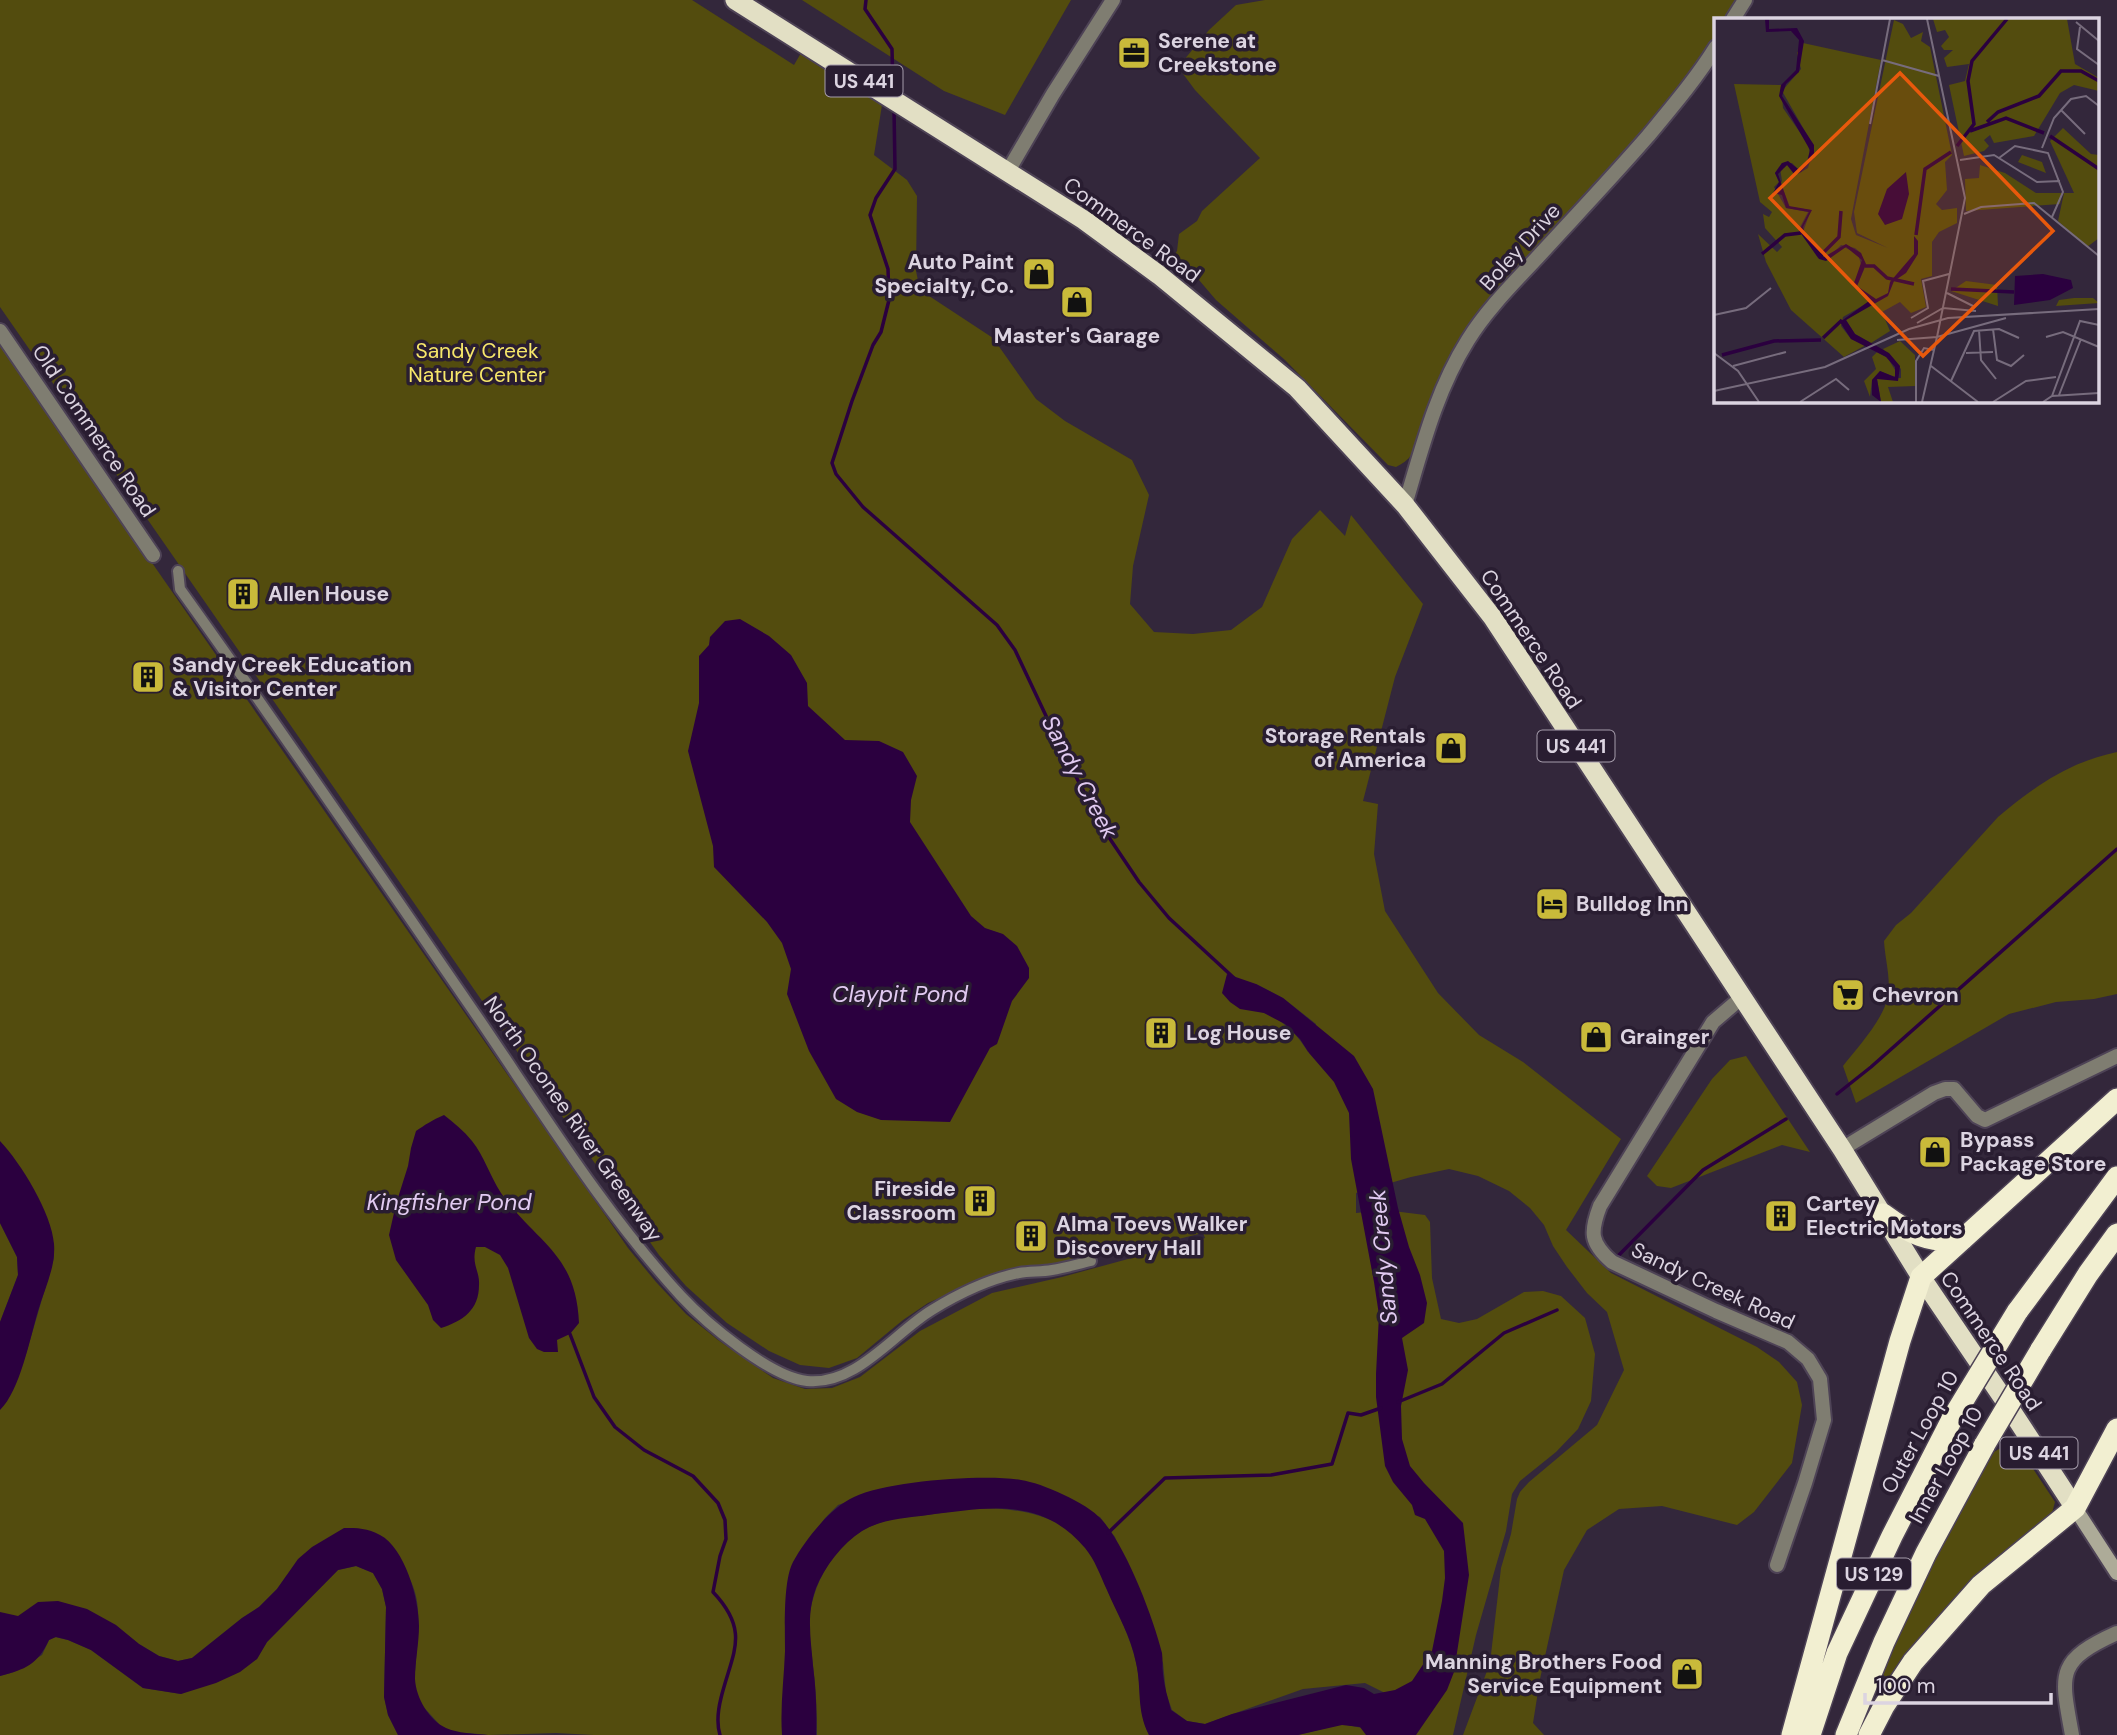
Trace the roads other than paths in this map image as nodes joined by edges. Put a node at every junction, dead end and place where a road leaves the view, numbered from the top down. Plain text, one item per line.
1 (735, 0) edge
2 (1113, 0) edge
3 (1745, 0) edge
4 (1734, 18) edge
5 (1714, 50) edge
6 (1008, 171) junction
7 (0, 331) edge
8 (1405, 505) junction
9 (153, 555) dead end
10 (178, 571) dead end
11 (1741, 998) junction
12 (2117, 1056) edge
13 (2117, 1099) edge
14 (1842, 1149) junction
15 (2117, 1177) edge
16 (1883, 1214) junction
17 (2117, 1234) edge
18 (1962, 1240) junction
19 (1091, 1261) dead end
20 (1921, 1277) junction
21 (2117, 1429) edge
22 (2075, 1508) junction
23 (1777, 1564) dead end
24 (2117, 1573) edge
25 (2117, 1633) edge
26 (1793, 1735) edge
27 (1810, 1735) edge
28 (1846, 1735) edge
29 (1869, 1735) edge
30 (2072, 1735) edge

1 - 6 highway, Commerce Road / US 441
2 - 6 street
3 - 4 street
5 - 8 street, Boley Drive
6 - 8 highway, Commerce Road / US 441
7 - 9 street, Old Commerce Road
8 - 11 highway, Commerce Road / US 441
10 - 19 street, North Oconee River Greenway
11 - 14 highway, Commerce Road / US 441
11 - 23 street, Sandy Creek Road
12 - 14 street
13 - 18 highway
14 - 16 highway, Commerce Road / US 441
15 - 27 highway, Outer Loop 10 / US 129, bridge
16 - 18 highway
16 - 20 highway, Commerce Road / US 441
17 - 28 highway, Inner Loop 10 / US 129, bridge
18 - 20 highway
20 - 22 highway, Commerce Road / US 441
20 - 26 highway
21 - 22 highway
22 - 24 main road
22 - 29 highway
25 - 30 street

